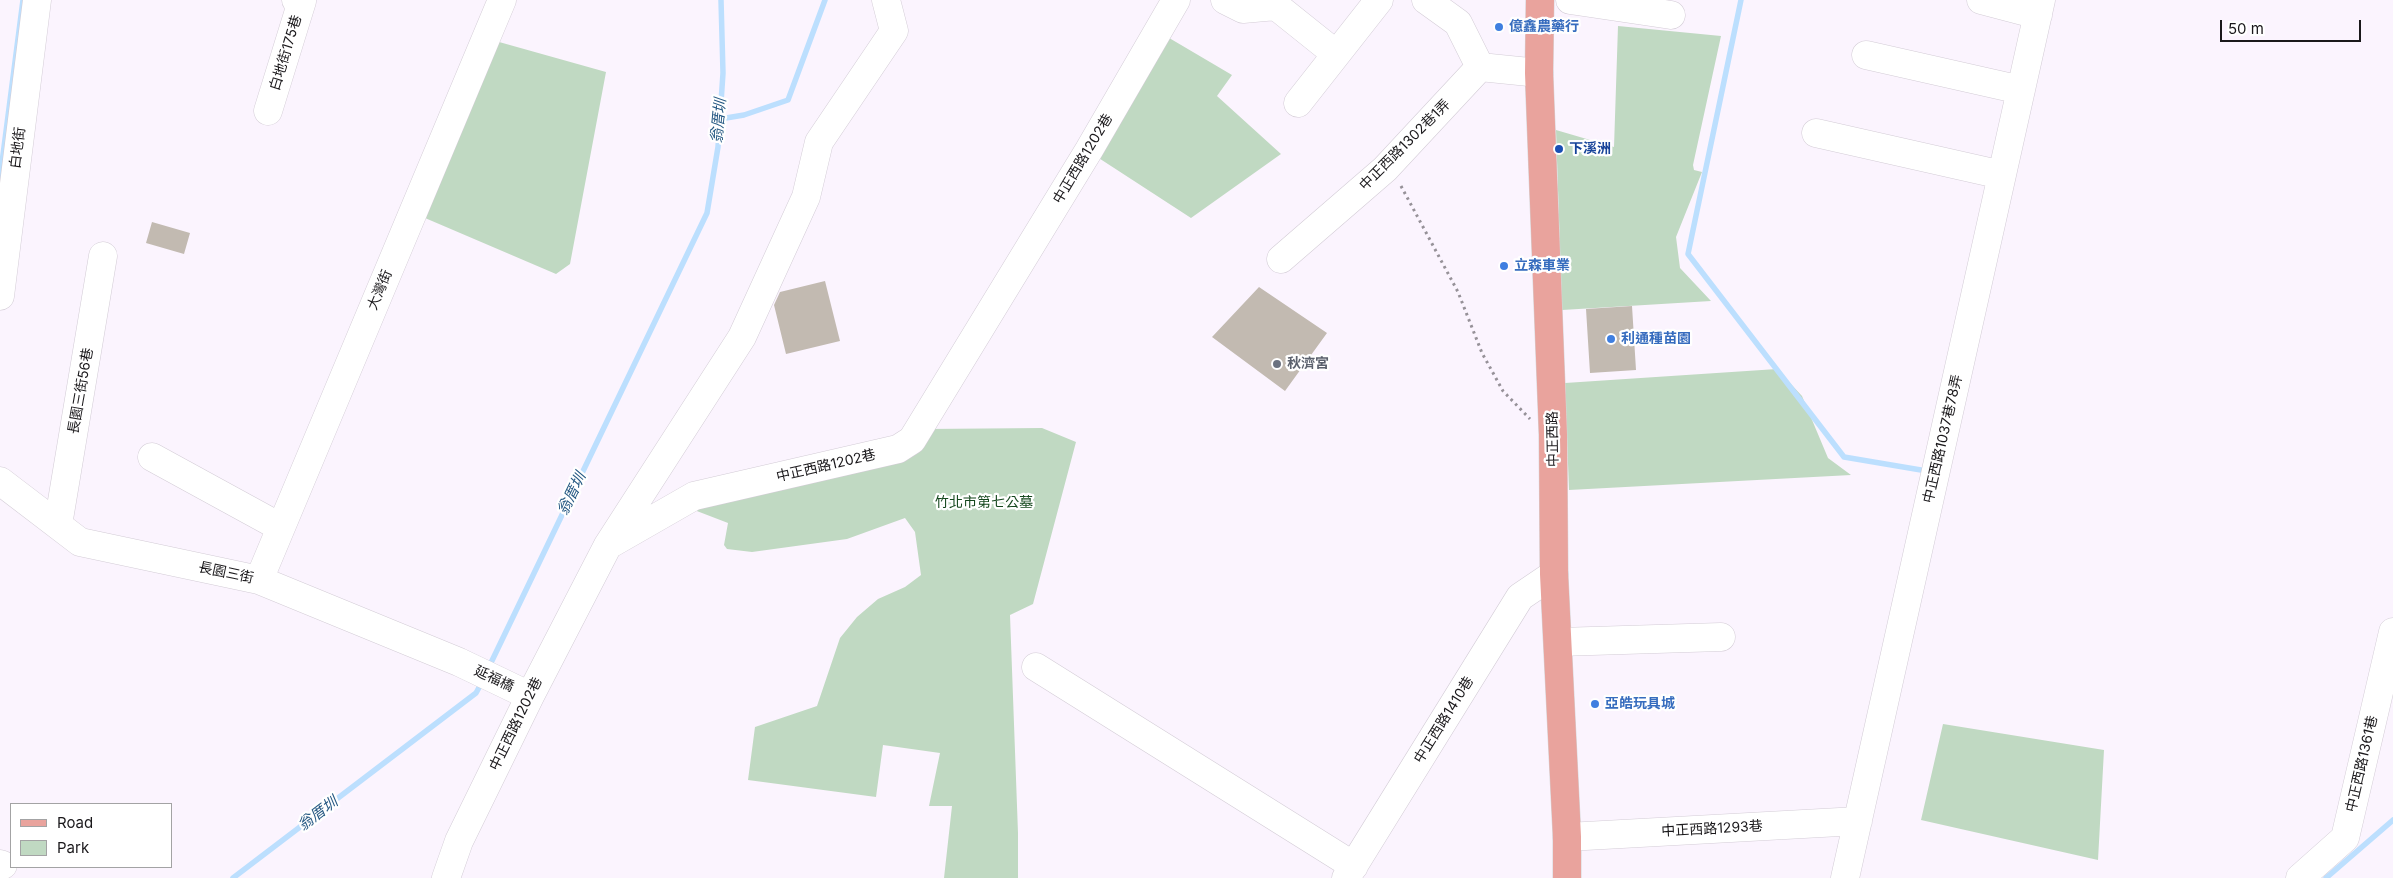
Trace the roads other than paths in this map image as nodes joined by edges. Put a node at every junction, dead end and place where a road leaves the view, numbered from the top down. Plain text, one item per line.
1 (37, 0) edge
2 (296, 0) edge
3 (502, 0) edge
4 (886, 0) edge
5 (1176, 0) edge
6 (1225, 0) edge
7 (1379, 0) edge
8 (1426, 0) edge
9 (1540, 0) edge
10 (1570, 0) edge
11 (1981, 0) edge
12 (2039, 8) edge
13 (1671, 15) dead end
14 (1336, 54) junction
15 (1866, 55) dead end
16 (1480, 67) junction
17 (1539, 73) junction
18 (2021, 90) junction
19 (1298, 103) dead end
20 (268, 111) dead end
21 (1816, 133) dead end
22 (2002, 174) junction
23 (103, 256) dead end
24 (1280, 259) dead end
25 (0, 296) edge
26 (152, 458) dead end
27 (0, 480) edge
28 (58, 525) junction
29 (280, 527) junction
30 (608, 545) junction
31 (1554, 574) junction
32 (260, 580) junction
33 (2393, 632) edge
34 (1721, 637) dead end
35 (1559, 642) junction
36 (459, 662) joint
37 (1036, 667) dead end
38 (530, 696) junction
39 (1858, 821) junction
40 (1567, 837) junction
41 (1350, 872) edge
42 (446, 878) edge
43 (1567, 878) edge
44 (1845, 878) edge
45 (2300, 878) edge

1 - 25 street, 白地街
2 - 20 street, 白地街175巷
3 - 29 street, 大灣街
4 - 30 street
5 - 30 street, 中正西路1202巷
6 - 14 street
7 - 14 street
8 - 16 street
9 - 17 main road, 中正西路
10 - 13 street
11 - 12 street
12 - 18 street, 中正西路1037巷78弄
14 - 19 street
15 - 18 street
16 - 17 street
16 - 24 street, 中正西路1302巷1弄
17 - 31 main road, 中正西路
18 - 22 street, 中正西路1037巷78弄
21 - 22 street
22 - 39 street, 中正西路1037巷78弄
23 - 28 street, 長園三街56巷
26 - 29 street
27 - 28 street, 長園三街
28 - 32 street, 長園三街
29 - 32 street, 大灣街
30 - 38 street, 中正西路1202巷
31 - 35 main road, 中正西路
31 - 41 street, 中正西路1410巷
32 - 36 street, 長園三街
33 - 45 street, 中正西路1361巷
34 - 35 street
35 - 40 main road, 中正西路
36 - 38 street, 延福橋
37 - 41 street
38 - 42 street, 中正西路1202巷
39 - 40 street, 中正西路1293巷
39 - 44 street, 中正西路1037巷78弄
40 - 43 main road, 中正西路

